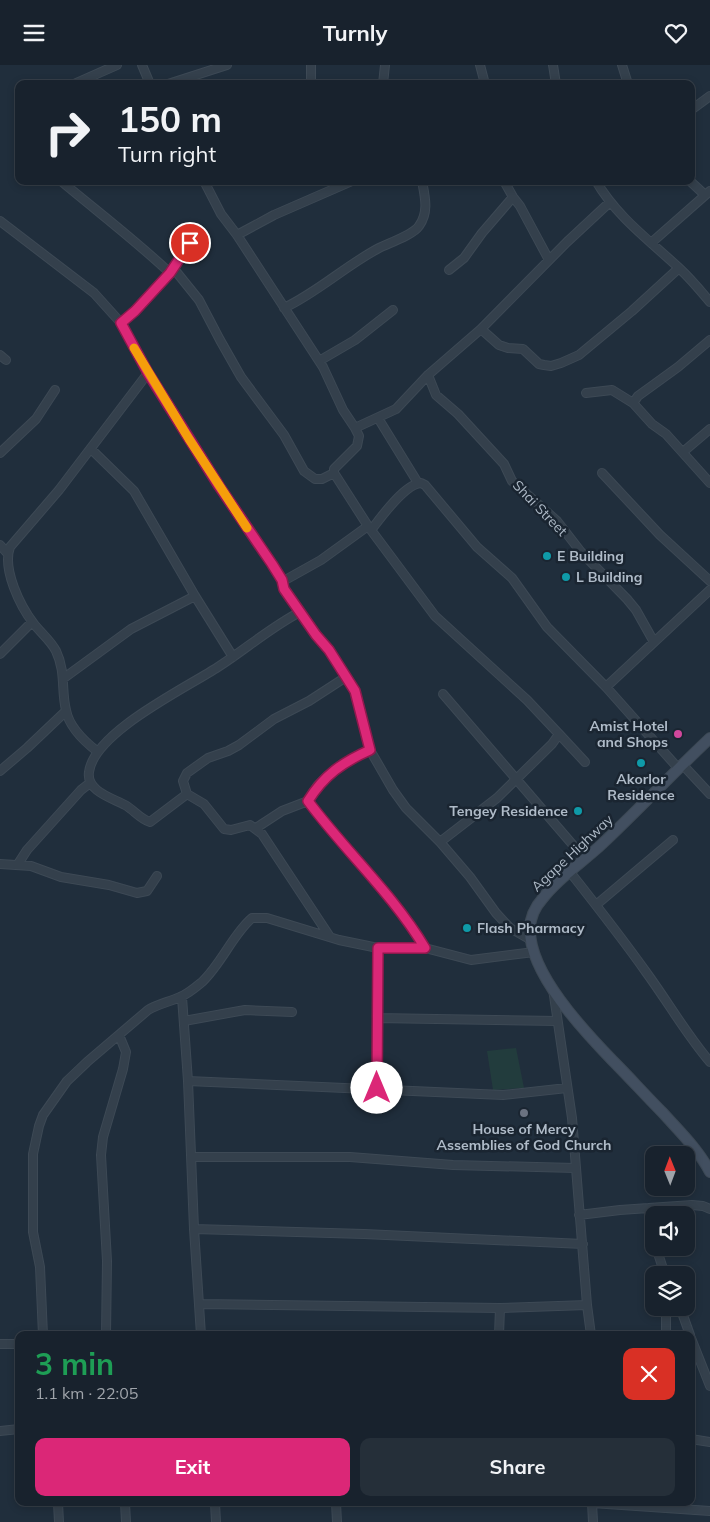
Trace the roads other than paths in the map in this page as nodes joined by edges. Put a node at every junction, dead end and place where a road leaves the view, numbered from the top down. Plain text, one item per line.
1 (117, 65) edge
2 (142, 65) edge
3 (227, 65) edge
4 (311, 65) edge
5 (385, 65) edge
6 (480, 65) edge
7 (553, 65) edge
8 (622, 65) edge
9 (83, 80) edge
10 (148, 80) edge
11 (180, 80) edge
12 (311, 80) edge
13 (383, 80) edge
14 (484, 80) edge
15 (555, 80) edge
16 (627, 80) edge
17 (710, 96) edge
18 (695, 107) edge
19 (695, 184) edge
20 (66, 185) edge
21 (206, 185) edge
22 (343, 185) edge
23 (423, 185) edge
24 (506, 185) edge
25 (599, 185) edge
26 (708, 193) edge
27 (513, 197) junction
28 (610, 202) junction
29 (0, 221) edge
30 (195, 231) dead end
31 (237, 235) junction
32 (651, 243) junction
33 (549, 260) junction
34 (680, 269) junction
35 (449, 270) dead end
36 (172, 271) junction
37 (710, 302) edge
38 (284, 308) junction
39 (393, 310) dead end
40 (121, 323) junction
41 (481, 329) junction
42 (710, 340) edge
43 (319, 361) junction
44 (148, 373) junction
45 (428, 375) junction
46 (55, 390) dead end
47 (586, 393) dead end
48 (633, 403) junction
49 (378, 418) junction
50 (355, 428) junction
51 (710, 429) edge
52 (91, 449) junction
53 (683, 452) junction
54 (0, 453) edge
55 (334, 473) junction
56 (602, 473) dead end
57 (418, 483) junction
58 (710, 483) edge
59 (370, 527) junction
60 (0, 545) edge
61 (8, 554) junction
62 (282, 580) junction
63 (710, 581) edge
64 (710, 590) edge
65 (195, 596) junction
66 (300, 612) junction
67 (32, 622) junction
68 (654, 641) junction
69 (0, 654) edge
70 (233, 657) junction
71 (346, 677) junction
72 (64, 679) junction
73 (606, 687) junction
74 (443, 694) dead end
75 (66, 711) junction
76 (558, 734) junction
77 (710, 738) edge
78 (370, 750) junction
79 (98, 752) junction
80 (584, 763) dead end
81 (680, 766) junction
82 (0, 771) edge
83 (515, 780) junction
84 (90, 783) junction
85 (187, 794) junction
86 (710, 794) edge
87 (308, 801) junction
88 (256, 828) junction
89 (673, 840) dead end
90 (440, 841) junction
91 (584, 859) junction
92 (0, 864) edge
93 (18, 864) junction
94 (570, 872) junction
95 (157, 876) dead end
96 (596, 905) junction
97 (330, 937) junction
98 (530, 940) junction
99 (378, 948) junction
100 (425, 948) junction
101 (534, 952) junction
102 (552, 988) junction
103 (182, 997) junction
104 (292, 1013) dead end
105 (377, 1017) junction
106 (184, 1021) junction
107 (557, 1021) junction
108 (119, 1035) junction
109 (710, 1062) edge
110 (188, 1081) junction
111 (377, 1088) junction
112 (567, 1089) junction
113 (706, 1156) edge
114 (191, 1157) junction
115 (575, 1168) junction
116 (710, 1172) edge
117 (678, 1206) edge
118 (645, 1208) edge
119 (710, 1209) edge
120 (579, 1215) junction
121 (194, 1229) junction
122 (583, 1244) junction
123 (200, 1304) junction
124 (587, 1305) junction
125 (500, 1308) junction
126 (666, 1316) edge
127 (683, 1316) edge
128 (43, 1331) edge
129 (106, 1331) edge
130 (201, 1331) edge
131 (499, 1331) edge
132 (591, 1331) edge
133 (666, 1331) edge
134 (689, 1331) edge
135 (0, 1344) edge
136 (15, 1345) edge
137 (695, 1348) edge
138 (710, 1387) edge
139 (15, 1429) edge
140 (0, 1431) edge
141 (695, 1440) edge
142 (710, 1442) edge
143 (58, 1506) edge
144 (125, 1506) edge
145 (215, 1506) edge
146 (336, 1506) edge
147 (592, 1506) edge
148 (636, 1506) edge
149 (710, 1511) edge
150 (59, 1522) edge
151 (126, 1522) edge
152 (216, 1522) edge
153 (337, 1522) edge
154 (593, 1522) edge

1 - 9 street
2 - 10 street
3 - 11 street
4 - 12 street
5 - 13 street
6 - 14 street
7 - 15 street
8 - 16 street
17 - 18 street
19 - 26 street
20 - 36 street
21 - 31 street
22 - 31 street
23 - 38 street
24 - 27 street
25 - 28 street
26 - 32 street
27 - 33 street
27 - 35 street
28 - 32 street
28 - 33 street
29 - 40 street
30 - 36 street
31 - 38 street
32 - 34 street
33 - 41 street
34 - 37 street
34 - 41 street
36 - 40 street
36 - 55 street
38 - 43 street
39 - 43 street
40 - 44 street
41 - 45 street
42 - 48 street
43 - 50 street
44 - 52 street
44 - 62 street
45 - 49 street
45 - 68 street, Shai Street
46 - 54 street
47 - 48 street
48 - 53 street
49 - 50 street
49 - 57 street
50 - 55 street
51 - 53 street
52 - 61 street
52 - 65 street
53 - 58 street
55 - 59 street
56 - 63 street
57 - 59 street
57 - 73 street
59 - 62 street
59 - 76 street
60 - 61 street
61 - 67 street
62 - 66 street
64 - 68 street
65 - 70 street
65 - 72 street
66 - 70 street
66 - 71 street
67 - 69 street
67 - 72 street
68 - 73 street
70 - 79 street
71 - 78 street
71 - 85 street
72 - 75 street
73 - 81 street
74 - 83 street
75 - 79 street
75 - 82 street
76 - 80 street
76 - 83 street
77 - 81 street, Agape Highway
78 - 87 street
78 - 90 street
79 - 84 street
81 - 86 street
81 - 91 street, Agape Highway
83 - 90 street
83 - 91 street
84 - 85 street
84 - 93 street
85 - 88 street
87 - 88 street
87 - 100 street
88 - 97 street
89 - 96 street
90 - 98 street
91 - 94 street, Agape Highway
92 - 93 street
93 - 95 street
94 - 96 street
94 - 98 street, Agape Highway
96 - 109 street
97 - 99 street
97 - 103 street
98 - 101 street, Agape Highway
99 - 100 street
99 - 105 street
100 - 101 street
101 - 102 street, Agape Highway
102 - 107 street
102 - 113 street, Agape Highway
103 - 106 street
103 - 108 street
104 - 106 street
105 - 107 street
105 - 111 street
106 - 110 street
107 - 112 street
108 - 128 street
108 - 129 street
110 - 111 street
110 - 114 street
111 - 112 street
112 - 115 street
113 - 116 street, Agape Highway
114 - 115 street
114 - 121 street
115 - 120 street
117 - 119 street
118 - 120 street
120 - 122 street
121 - 122 street
121 - 123 street
122 - 124 street
123 - 125 street
123 - 130 street
124 - 125 street
124 - 132 street
125 - 131 street
126 - 133 street
127 - 134 street
135 - 136 street
137 - 138 street
139 - 140 street
141 - 142 street
143 - 150 street
144 - 151 street
145 - 152 street
146 - 153 street
147 - 154 street
148 - 149 street

